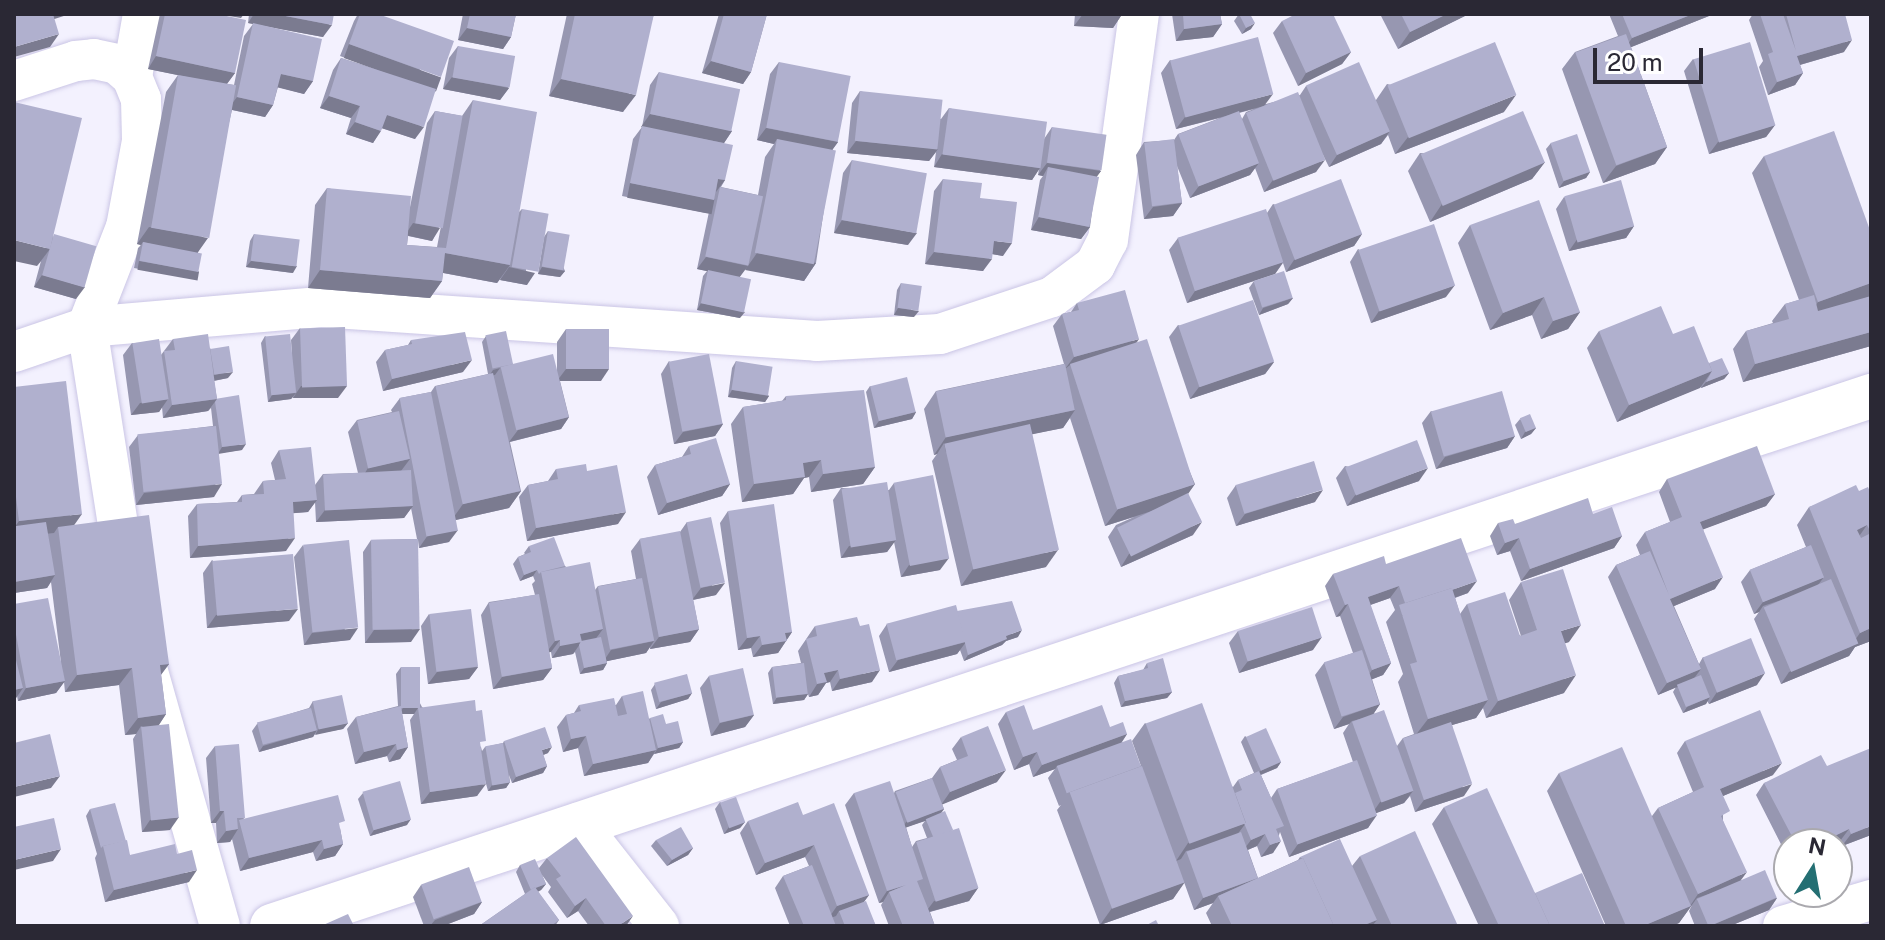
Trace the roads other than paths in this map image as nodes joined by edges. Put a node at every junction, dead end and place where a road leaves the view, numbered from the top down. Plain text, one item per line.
1 (143, 14) edge
2 (1139, 14) edge
3 (132, 77) junction
4 (14, 81) edge
5 (87, 327) junction
6 (14, 352) edge
7 (1871, 396) edge
8 (578, 823) junction
9 (1871, 900) edge
10 (220, 926) edge
11 (272, 926) edge
12 (659, 926) edge
13 (1783, 926) edge

1 - 3 street
2 - 5 street
3 - 4 street
3 - 5 street
5 - 6 street
5 - 10 street
7 - 8 street
8 - 11 street
8 - 12 street
9 - 13 street

